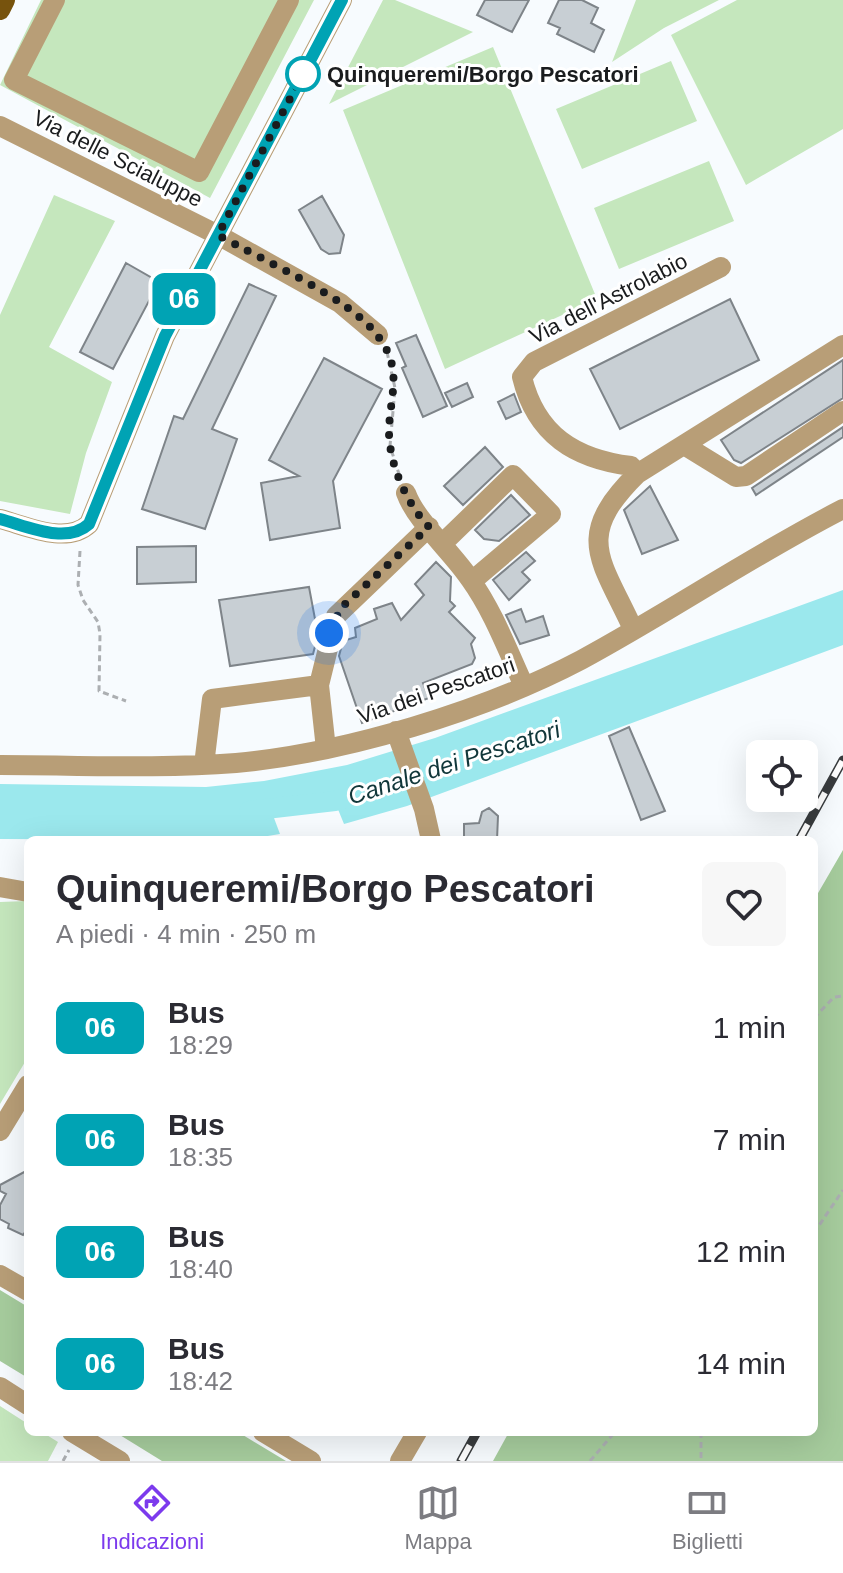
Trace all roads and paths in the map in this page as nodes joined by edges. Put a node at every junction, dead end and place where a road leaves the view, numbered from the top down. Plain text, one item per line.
1 (5, 0) edge
2 (55, 0) edge
3 (289, 0) edge
4 (342, 0) edge
5 (0, 10) edge
6 (0, 126) edge
7 (218, 235) junction
8 (721, 267) dead end
9 (378, 335) joint
10 (843, 345) edge
11 (843, 411) edge
12 (684, 445) junction
13 (637, 474) junction
14 (406, 493) joint
15 (843, 509) edge
16 (0, 519) edge
17 (81, 531) junction
18 (436, 534) junction
19 (472, 581) junction
20 (633, 629) junction
21 (319, 685) junction
22 (524, 686) junction
23 (126, 701) dead end
24 (396, 731) junction
25 (326, 749) junction
26 (0, 765) edge
27 (204, 765) junction
28 (430, 836) edge
29 (0, 887) edge
30 (24, 891) edge
31 (843, 996) edge
32 (818, 1014) edge
33 (24, 1092) edge
34 (0, 1131) edge
35 (843, 1190) edge
36 (819, 1227) edge
37 (0, 1275) edge
38 (24, 1289) edge
39 (0, 1387) edge
40 (24, 1402) edge
41 (79, 1436) edge
42 (270, 1436) edge
43 (415, 1436) edge
44 (612, 1436) edge
45 (701, 1436) edge
46 (120, 1461) edge
47 (311, 1461) edge
48 (400, 1461) edge
49 (590, 1461) edge
50 (701, 1461) edge

1 - 5 main road
2 - 3 street
4 - 7 street
6 - 7 street, Via delle Scialuppe
7 - 9 street, Via delle Scialuppe
7 - 17 street
8 - 13 street, Via dell'Astrolabio
9 - 14 path
10 - 12 street
11 - 12 street
12 - 13 street
13 - 20 street
14 - 18 street
15 - 20 street, Via dei Pescatori
16 - 17 street
17 - 23 path
18 - 19 street
18 - 19 street
18 - 21 street
19 - 22 street
20 - 22 street, Via dei Pescatori
21 - 25 street
21 - 27 street
22 - 24 street, Via dei Pescatori
24 - 25 street, Via dei Pescatori
24 - 28 street
25 - 27 street, Via dei Pescatori
26 - 27 street, Via dei Pescatori
29 - 30 street
31 - 32 path
33 - 34 street
35 - 36 path
37 - 38 street
39 - 40 street
41 - 46 street
42 - 47 street
43 - 48 street
44 - 49 path
45 - 50 path

